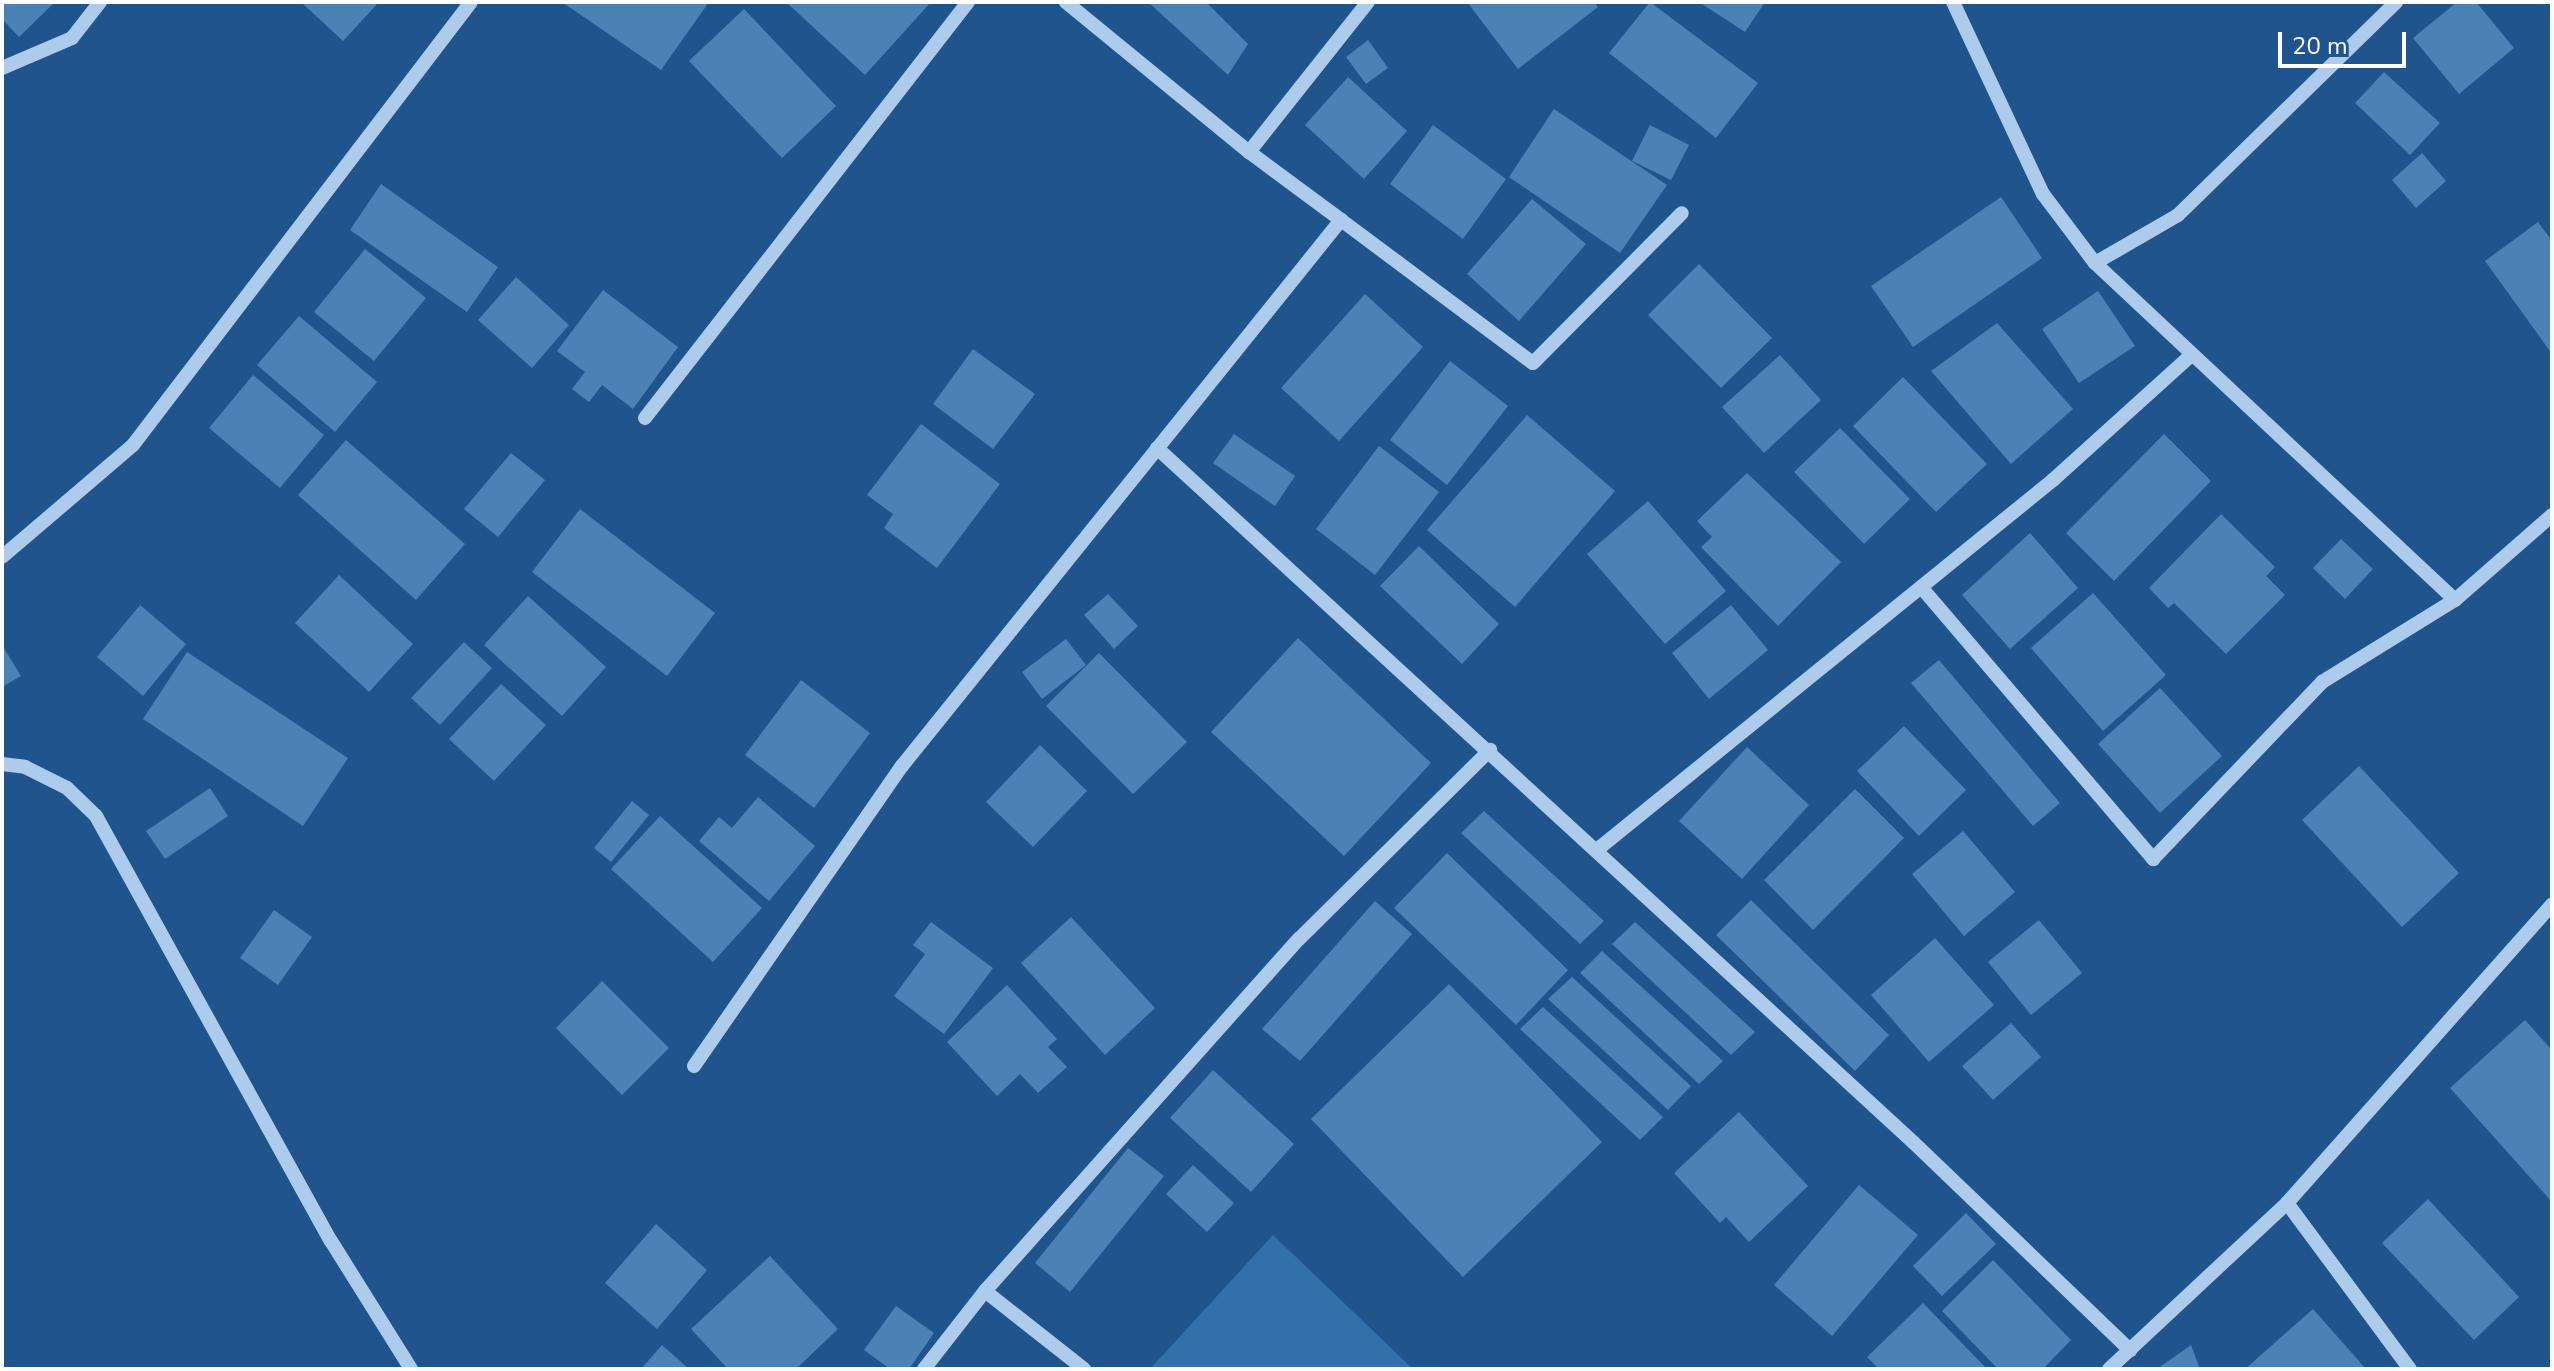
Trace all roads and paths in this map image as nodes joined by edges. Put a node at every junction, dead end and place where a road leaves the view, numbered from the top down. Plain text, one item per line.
1 (100, 2) edge
2 (471, 2) edge
3 (968, 2) edge
4 (1066, 2) edge
5 (1368, 2) edge
6 (1953, 2) edge
7 (2396, 2) edge
8 (2, 68) edge
9 (1249, 152) junction
10 (1682, 213) dead end
11 (1341, 220) junction
12 (2095, 263) junction
13 (2190, 356) junction
14 (645, 418) dead end
15 (1157, 448) junction
16 (2552, 515) edge
17 (2, 557) edge
18 (1921, 587) junction
19 (2455, 600) junction
20 (1490, 750) junction
21 (2, 764) edge
22 (1598, 849) junction
23 (2552, 904) edge
24 (694, 1066) dead end
25 (2287, 1203) junction
26 (985, 1291) junction
27 (2130, 1350) junction
28 (411, 1369) edge
29 (924, 1369) edge
30 (1084, 1369) edge
31 (2109, 1369) edge
32 (2410, 1369) edge

1 - 8 street
2 - 17 street
3 - 14 street
4 - 9 street
5 - 9 street
6 - 12 street
7 - 12 street
9 - 11 street
10 - 11 street
11 - 15 street
12 - 13 street
13 - 18 street
13 - 19 street
15 - 20 street
15 - 24 street
16 - 19 street
18 - 19 street
18 - 22 street
20 - 22 street
20 - 26 street
21 - 28 street
22 - 27 street
23 - 25 street
25 - 27 street
25 - 32 street
26 - 29 street
26 - 30 street
27 - 31 street

